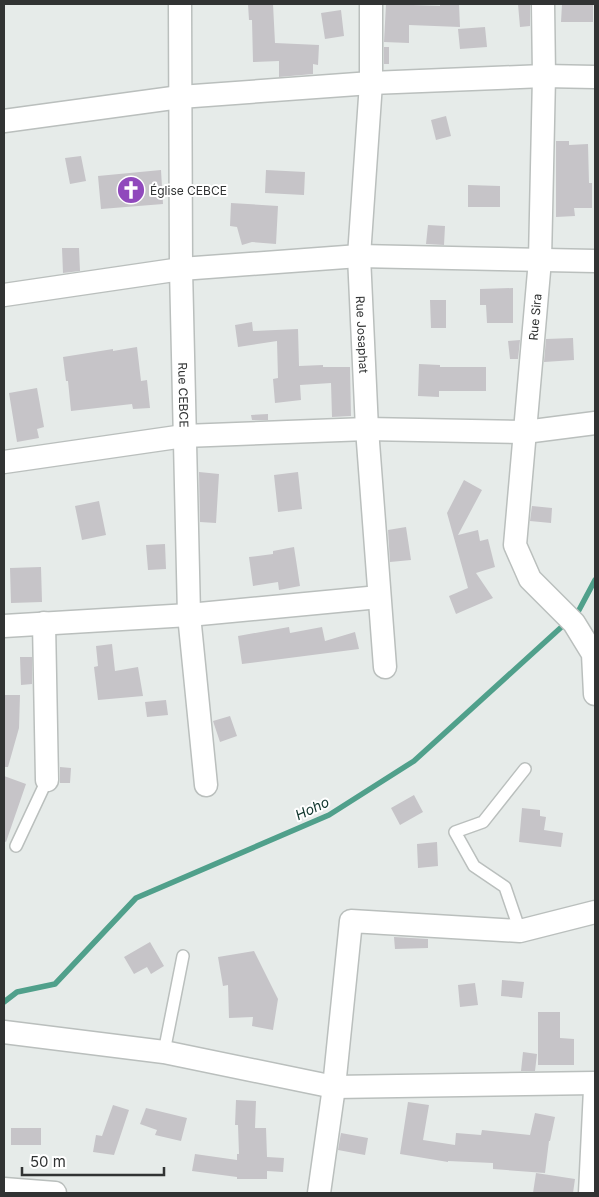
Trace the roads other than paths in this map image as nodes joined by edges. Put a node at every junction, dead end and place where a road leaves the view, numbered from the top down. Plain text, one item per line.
1 (180, 4) edge
2 (371, 4) edge
3 (543, 4) edge
4 (544, 76) junction
5 (595, 77) edge
6 (370, 83) junction
7 (180, 97) junction
8 (4, 121) edge
9 (359, 256) junction
10 (540, 260) junction
11 (595, 261) edge
12 (182, 269) junction
13 (4, 296) edge
14 (595, 423) edge
15 (367, 429) junction
16 (525, 432) junction
17 (184, 436) junction
18 (4, 462) edge
19 (379, 597) junction
20 (188, 615) junction
21 (44, 623) junction
22 (4, 626) edge
23 (385, 667) dead end
24 (595, 694) edge
25 (525, 769) dead end
26 (47, 780) joint
27 (206, 785) dead end
28 (16, 846) dead end
29 (595, 912) edge
30 (520, 931) junction
31 (183, 956) dead end
32 (4, 1032) edge
33 (164, 1052) junction
34 (595, 1083) edge
35 (334, 1087) junction
36 (595, 1089) edge
37 (4, 1189) edge
38 (55, 1193) edge
39 (319, 1193) edge
40 (590, 1193) edge

1 - 7 street, Rue CEBCE
2 - 6 street, Rue Josaphat
3 - 4 street, Rue Sira
4 - 5 street
4 - 6 street
4 - 10 street, Rue Sira
6 - 7 street
6 - 9 street, Rue Josaphat
7 - 8 street
7 - 12 street, Rue CEBCE
9 - 10 street
9 - 12 street
9 - 15 street, Rue Josaphat
10 - 11 street
10 - 16 street, Rue Sira
12 - 13 street
12 - 17 street, Rue CEBCE
14 - 16 street
15 - 16 street
15 - 17 street
15 - 19 street, Rue Josaphat
16 - 24 street, Rue Sira
17 - 18 street
17 - 20 street, Rue CEBCE
19 - 20 street
19 - 23 street, Rue Josaphat
20 - 21 street
20 - 27 street, Rue CEBCE
21 - 22 street
21 - 26 street
25 - 30 lane
26 - 28 lane
29 - 30 street
30 - 35 street
31 - 33 lane
32 - 33 street
33 - 35 street
34 - 35 street
35 - 39 street
36 - 40 street
37 - 38 street

